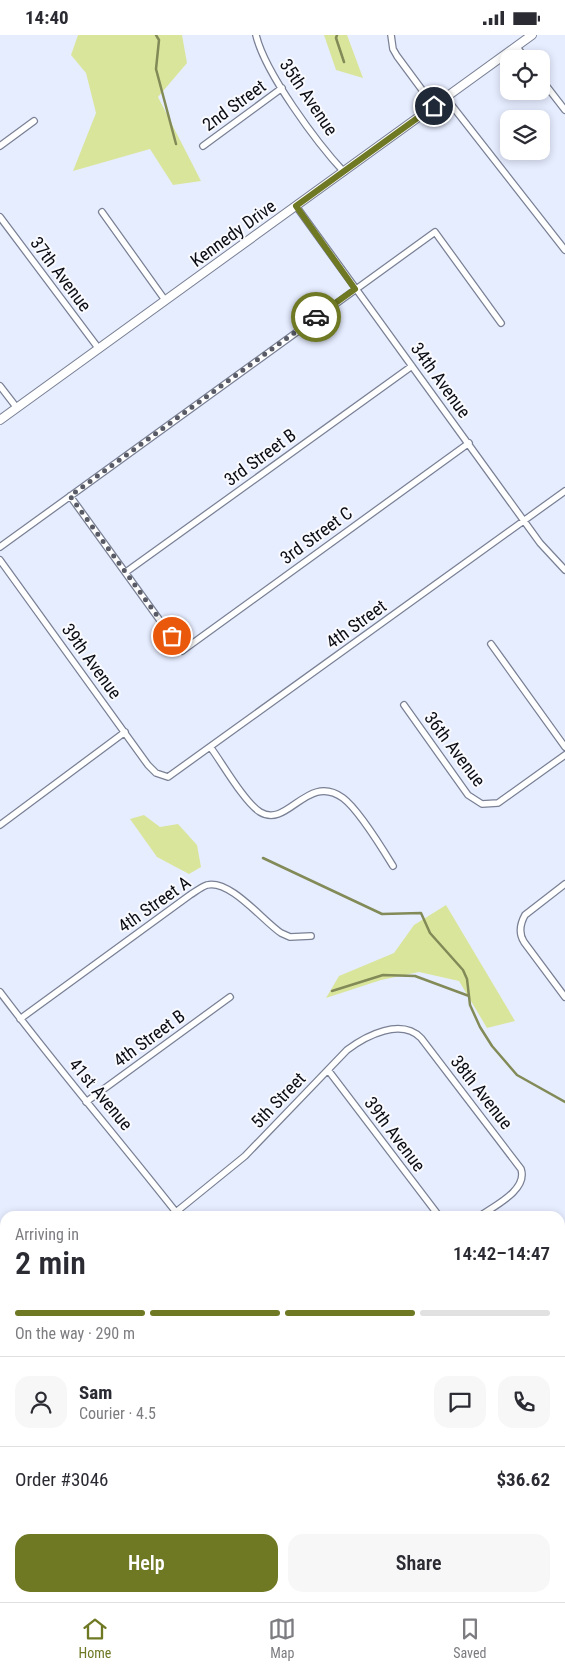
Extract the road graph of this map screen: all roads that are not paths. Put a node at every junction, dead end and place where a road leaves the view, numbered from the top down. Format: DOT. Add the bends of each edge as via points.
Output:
graph roads {
  1 [pos="256,35"];
  2 [pos="391,35"];
  3 [pos="532,35"];
  4 [pos="516,46"];
  5 [pos="519,50"];
  6 [pos="282,88"];
  7 [pos="550,91"];
  8 [pos="446,98"];
  9 [pos="434,106"];
  10 [pos="565,110"];
  11 [pos="34,121"];
  12 [pos="0,146"];
  13 [pos="203,146"];
  14 [pos="344,172"];
  15 [pos="296,206"];
  16 [pos="102,213"];
  17 [pos="0,217"];
  18 [pos="565,250"];
  19 [pos="355,289"];
  20 [pos="165,300"];
  21 [pos="501,323"];
  22 [pos="99,349"];
  23 [pos="412,366"];
  24 [pos="0,386"];
  25 [pos="17,408"];
  26 [pos="0,420"];
  27 [pos="469,443"];
  28 [pos="565,491"];
  29 [pos="70,496"];
  30 [pos="524,521"];
  31 [pos="0,547"];
  32 [pos="0,560"];
  33 [pos="565,569"];
  34 [pos="126,573"];
  35 [pos="490,644"];
  36 [pos="404,705"];
  37 [pos="125,732"];
  38 [pos="565,747"];
  39 [pos="211,748"];
  40 [pos="565,755"];
  41 [pos="164,776"];
  42 [pos="0,825"];
  43 [pos="393,866"];
  44 [pos="565,884"];
  45 [pos="311,936"];
  46 [pos="0,992"];
  47 [pos="230,997"];
  48 [pos="565,997"];
  49 [pos="20,1019"];
  50 [pos="410,1030"];
  51 [pos="328,1070"];
  52 [pos="86,1102"];
  53 [pos="176,1211"];
  54 [pos="181,1211"];
  55 [pos="435,1211"];
  56 [pos="487,1211"];
  1 -- 6 [label="street, 35th Avenue"];
  2 -- 9 [label="street" via="397,57"];
  3 -- 4 [label="street, Kennedy Drive"];
  4 -- 5 [label="street"];
  4 -- 8 [label="street, Kennedy Drive"];
  6 -- 13 [label="street, 2nd Street"];
  6 -- 14 [label="street, 35th Avenue"];
  7 -- 10 [label="street"];
  8 -- 9 [label="street, Kennedy Drive"];
  8 -- 18 [label="street"];
  9 -- 14 [label="street, Kennedy Drive"];
  11 -- 12 [label="street"];
  14 -- 15 [label="street, Kennedy Drive"];
  15 -- 19 [label="street, 34th Avenue"];
  15 -- 20 [label="street, Kennedy Drive"];
  16 -- 20 [label="street"];
  17 -- 22 [label="street, 37th Avenue"];
  19 -- 21 [label="street" via="435,232"];
  19 -- 23 [label="street, 34th Avenue"];
  19 -- 29 [label="street"];
  20 -- 22 [label="street, Kennedy Drive"];
  22 -- 25 [label="street, Kennedy Drive"];
  23 -- 27 [label="street, 34th Avenue"];
  23 -- 34 [label="street, 3rd Street B"];
  24 -- 25 [label="street"];
  25 -- 26 [label="street, Kennedy Drive"];
  27 -- 30 [label="street, 34th Avenue"];
  27 -- 34 [label="street, 3rd Street C" via="182,651"];
  28 -- 30 [label="street, 4th Street"];
  29 -- 31 [label="street"];
  29 -- 34 [label="street"];
  30 -- 33 [label="street, 34th Avenue"];
  30 -- 39 [label="street, 4th Street"];
  32 -- 37 [label="street, 39th Avenue"];
  35 -- 38 [label="street"];
  36 -- 40 [label="street, 36th Avenue" via="468,795 487,805 498,803"];
  37 -- 41 [label="street, 39th Avenue" via="148,765"];
  37 -- 42 [label="street"];
  39 -- 41 [label="street, 4th Street" via="173,775"];
  39 -- 43 [label="street" via="252,805 265,814 280,814 311,793 322,791 340,796 350,805"];
  44 -- 48 [label="street" via="534,907 522,921 521,932 524,942"];
  45 -- 49 [label="street, 4th Street A" via="290,937 281,933 232,892 221,886 208,885"];
  46 -- 49 [label="street, 41st Avenue"];
  47 -- 52 [label="street, 4th Street B"];
  49 -- 52 [label="street, 41st Avenue"];
  50 -- 51 [label="street, 5th Street" via="388,1031 366,1038 347,1050"];
  50 -- 56 [label="street, 38th Avenue" via="421,1039 517,1163 522,1178 513,1192"];
  51 -- 54 [label="street, 5th Street" via="245,1156"];
  51 -- 55 [label="street, 39th Avenue"];
  52 -- 53 [label="street, 41st Avenue" via="124,1144"];
}
